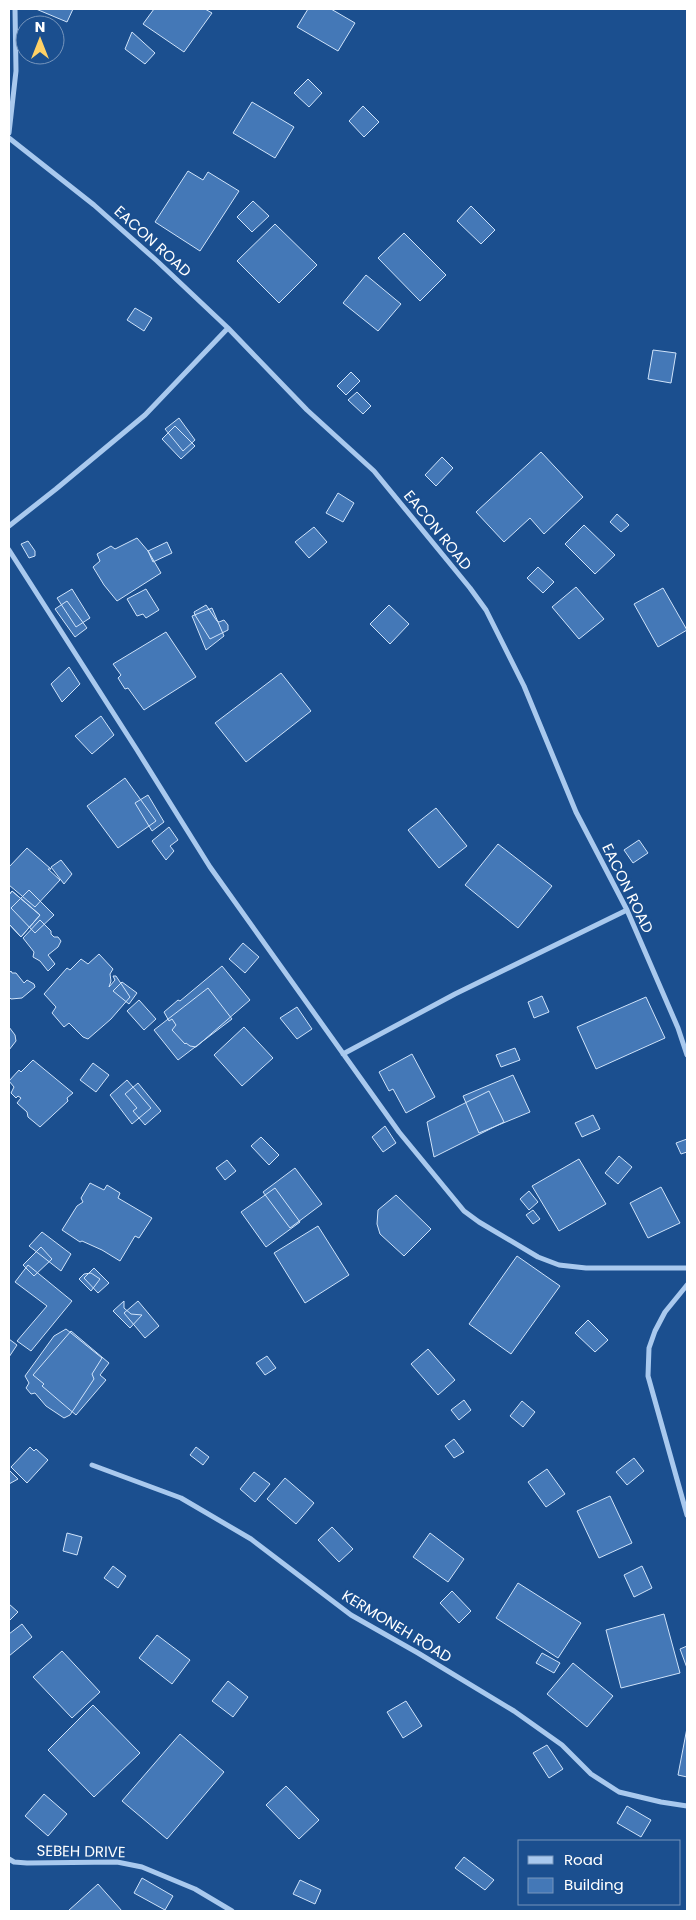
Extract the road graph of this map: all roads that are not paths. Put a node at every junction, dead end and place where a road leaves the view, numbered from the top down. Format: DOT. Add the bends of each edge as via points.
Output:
graph roads {
  1 [pos="15,9"];
  2 [pos="9,133"];
  3 [pos="9,138"];
  4 [pos="228,328"];
  5 [pos="9,526"];
  6 [pos="9,550"];
  7 [pos="627,910"];
  8 [pos="343,1054"];
  9 [pos="687,1055"];
  10 [pos="687,1268"];
  11 [pos="687,1285"];
  12 [pos="92,1466"];
  13 [pos="687,1515"];
  14 [pos="687,1806"];
  15 [pos="9,1859"];
  16 [pos="232,1911"];
  1 -- 2 [label="street" via="16,70"];
  3 -- 4 [label="street, EACON ROAD" via="94,205"];
  4 -- 5 [label="street" via="145,415"];
  4 -- 7 [label="street, EACON ROAD" via="307,410 374,472 486,610 524,686 576,812"];
  6 -- 8 [label="street" via="210,867"];
  7 -- 8 [label="street" via="455,994"];
  7 -- 9 [label="street, EACON ROAD"];
  8 -- 10 [label="street" via="399,1132 464,1211 479,1222 538,1258 559,1265"];
  11 -- 13 [label="street" via="665,1312 655,1331 649,1348 648,1376"];
  12 -- 14 [label="street, KERMONEH ROAD" via="181,1498 251,1539 351,1615 514,1711 562,1744 592,1774 619,1792"];
  15 -- 16 [label="street, SEBEH DRIVE" via="27,1863 117,1862 142,1867 195,1889"];
}
